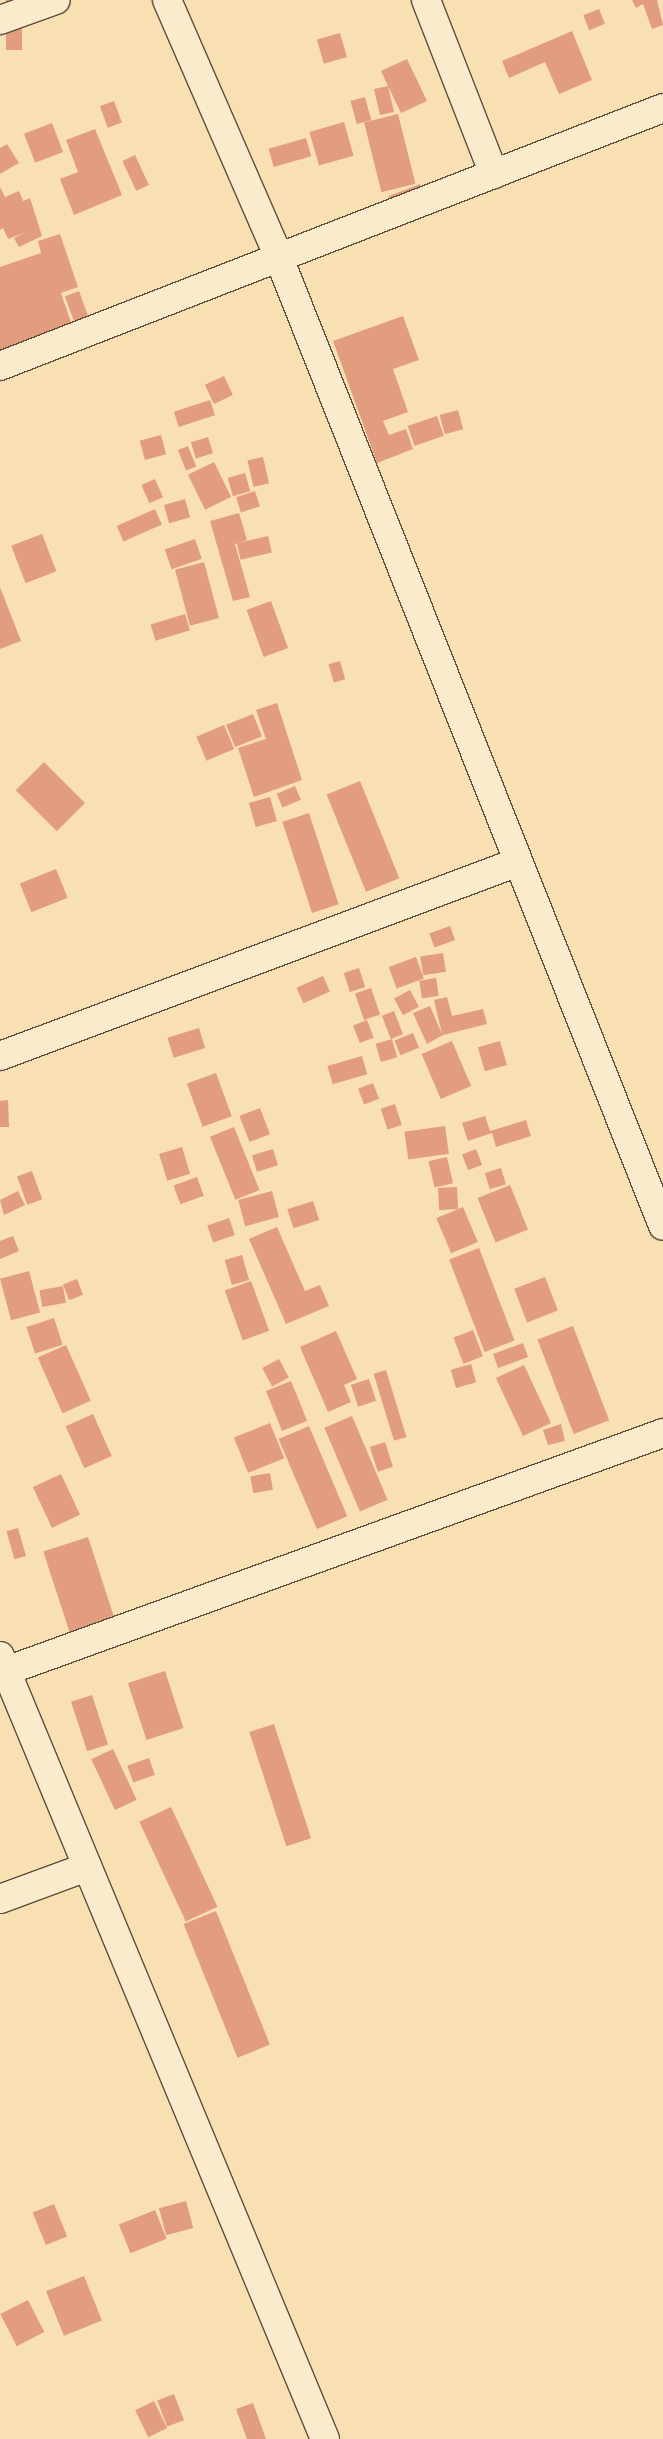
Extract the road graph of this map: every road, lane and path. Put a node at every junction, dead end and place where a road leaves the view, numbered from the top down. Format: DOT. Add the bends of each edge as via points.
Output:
graph roads {
  1 [pos="56,0"];
  2 [pos="167,0"];
  3 [pos="426,0"];
  4 [pos="0,20"];
  5 [pos="663,108"];
  6 [pos="494,174"];
  7 [pos="279,258"];
  8 [pos="0,366"];
  9 [pos="518,862"];
  10 [pos="0,1056"];
  11 [pos="663,1226"];
  12 [pos="663,1434"];
  13 [pos="3,1664"];
  14 [pos="87,1867"];
  15 [pos="0,1899"];
  16 [pos="325,2439"];
  1 -- 4 [label="street"];
  2 -- 7 [label="street"];
  3 -- 6 [label="street"];
  5 -- 6 [label="street"];
  6 -- 7 [label="street"];
  7 -- 8 [label="street"];
  7 -- 9 [label="street"];
  9 -- 10 [label="street"];
  9 -- 11 [label="street"];
  12 -- 13 [label="street"];
  13 -- 14 [label="street"];
  14 -- 15 [label="street"];
  14 -- 16 [label="street"];
}
